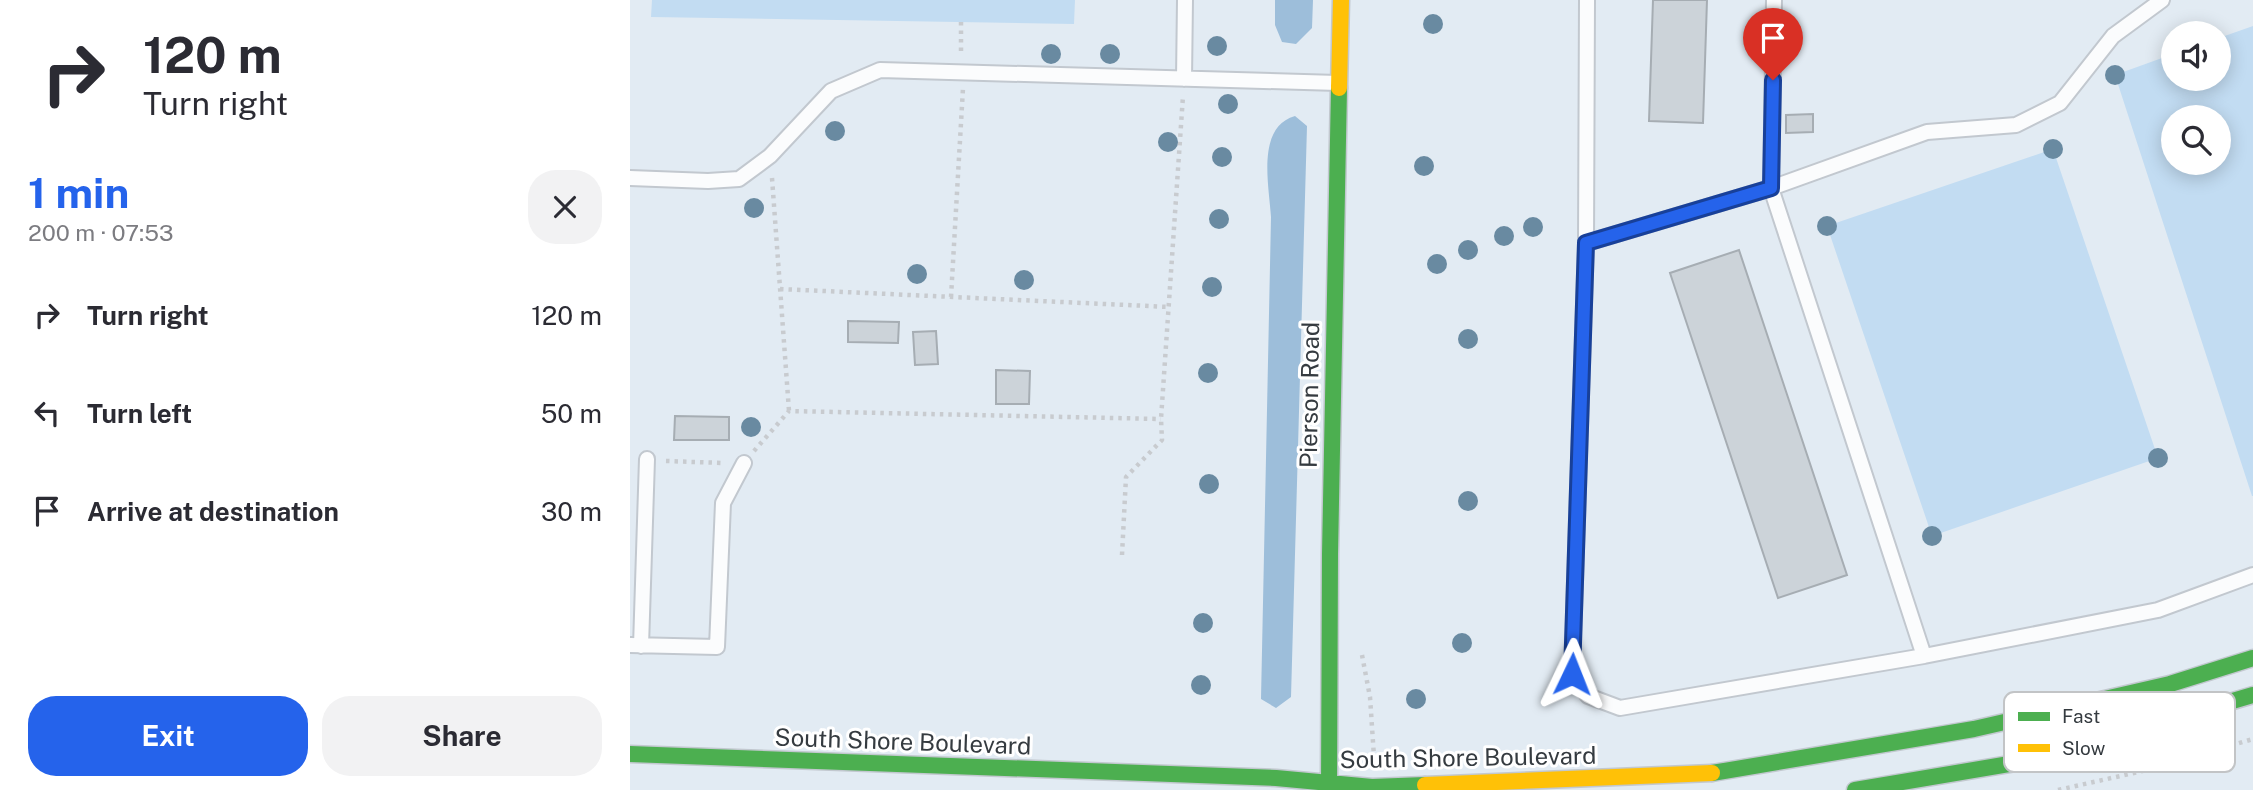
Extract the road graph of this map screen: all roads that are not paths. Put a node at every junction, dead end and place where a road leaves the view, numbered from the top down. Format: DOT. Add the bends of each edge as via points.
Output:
graph roads {
  1 [pos="1185,0"];
  2 [pos="1341,0"];
  3 [pos="1587,0"];
  4 [pos="1774,0"];
  5 [pos="2162,0"];
  6 [pos="1184,79"];
  7 [pos="1338,83"];
  8 [pos="630,178"];
  9 [pos="1771,188"];
  10 [pos="1586,243"];
  11 [pos="647,458"];
  12 [pos="744,463"];
  13 [pos="2253,575"];
  14 [pos="636,645"];
  15 [pos="1924,656"];
  16 [pos="2253,658"];
  17 [pos="2135,692"];
  18 [pos="2253,695"];
  19 [pos="2235,700"];
  20 [pos="2004,722"];
  21 [pos="630,754"];
  22 [pos="2004,765"];
  23 [pos="1329,787"];
  24 [pos="1855,790"];
  1 -- 6 [label="lane"];
  2 -- 7 [label="street, Pierson Road"];
  3 -- 10 [label="lane"];
  4 -- 9 [label="lane"];
  5 -- 9 [label="lane" via="2113,36 2060,103 2016,125 1927,132"];
  6 -- 7 [label="lane"];
  6 -- 8 [label="lane" via="880,70 831,91 770,156 739,179"];
  7 -- 23 [label="street, Pierson Road"];
  9 -- 10 [label="lane"];
  9 -- 15 [label="lane"];
  10 -- 15 [label="lane" via="1572,674 1588,696 1619,708"];
  11 -- 14 [label="lane"];
  12 -- 14 [label="lane" via="723,503 717,647"];
  13 -- 15 [label="lane" via="2158,610"];
  16 -- 17 [label="street, South Shore Boulevard"];
  18 -- 19 [label="street"];
  20 -- 23 [label="street, South Shore Boulevard" via="1722,773"];
  21 -- 23 [label="street, South Shore Boulevard" via="1276,778"];
  22 -- 24 [label="street"];
}
